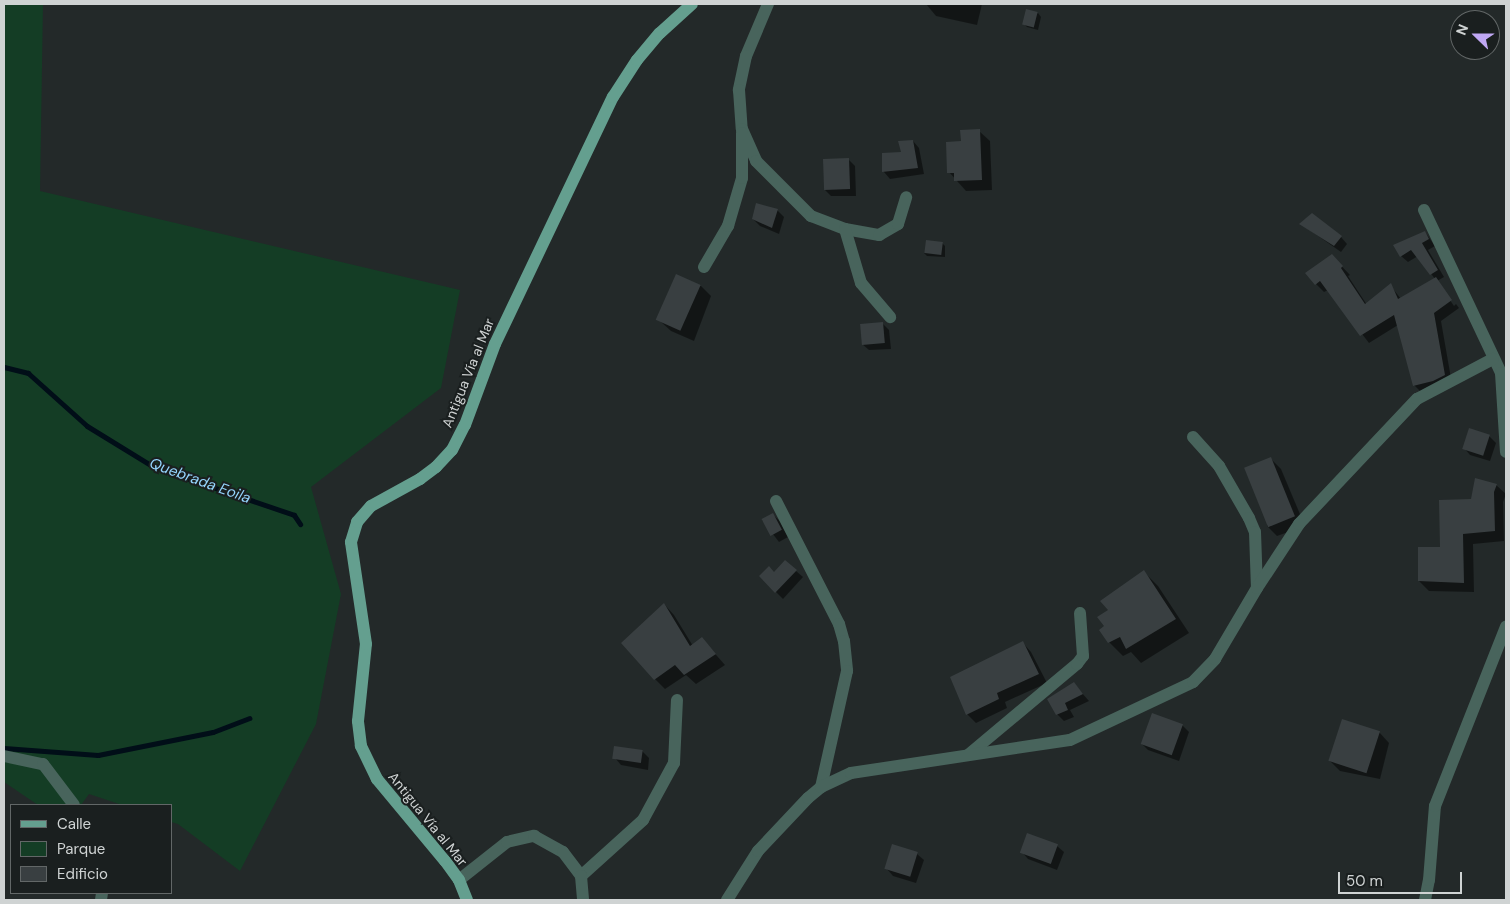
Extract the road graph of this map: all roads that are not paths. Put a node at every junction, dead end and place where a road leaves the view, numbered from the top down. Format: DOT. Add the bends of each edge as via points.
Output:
graph roads {
  1 [pos="692,4"];
  2 [pos="768,4"];
  3 [pos="742,128"];
  4 [pos="906,197"];
  5 [pos="1424,210"];
  6 [pos="845,229"];
  7 [pos="704,267"];
  8 [pos="890,317"];
  9 [pos="1493,359"];
  10 [pos="1192,437"];
  11 [pos="1506,452"];
  12 [pos="776,501"];
  13 [pos="1257,588"];
  14 [pos="1080,613"];
  15 [pos="1506,627"];
  16 [pos="677,700"];
  17 [pos="4,756"];
  18 [pos="968,756"];
  19 [pos="822,788"];
  20 [pos="73,804"];
  21 [pos="581,876"];
  22 [pos="458,880"];
  23 [pos="467,900"];
  24 [pos="583,900"];
  25 [pos="727,900"];
  26 [pos="1425,900"];
  1 -- 22 [label="main road, Antigua Vía al Mar" via="636,60 613,98 498,336 465,425 452,450 436,467 371,506 357,522 351,542 366,644 358,721 361,746 376,779"];
  2 -- 3 [label="street" via="746,56 739,90"];
  3 -- 6 [label="street" via="756,161 782,188 811,216"];
  3 -- 7 [label="street" via="742,178 728,226"];
  4 -- 6 [label="street" via="898,224 879,235"];
  5 -- 9 [label="street"];
  6 -- 8 [label="street" via="861,283"];
  9 -- 11 [label="street" via="1501,373"];
  9 -- 13 [label="street" via="1417,399 1299,524"];
  10 -- 13 [label="street" via="1220,466 1249,518 1255,532"];
  12 -- 19 [label="street" via="839,624 844,642 846,670"];
  13 -- 18 [label="street" via="1215,660 1193,682 1070,740"];
  14 -- 18 [label="street" via="1083,656 1077,664"];
  15 -- 26 [label="street" via="1434,806"];
  16 -- 21 [label="street" via="674,763 644,820"];
  17 -- 20 [label="street" via="43,764"];
  18 -- 19 [label="street" via="851,773"];
  19 -- 25 [label="street" via="758,851"];
  21 -- 22 [label="street" via="563,852 534,836 507,842"];
  21 -- 24 [label="street"];
  22 -- 23 [label="main road, Antigua Vía al Mar"];
}
